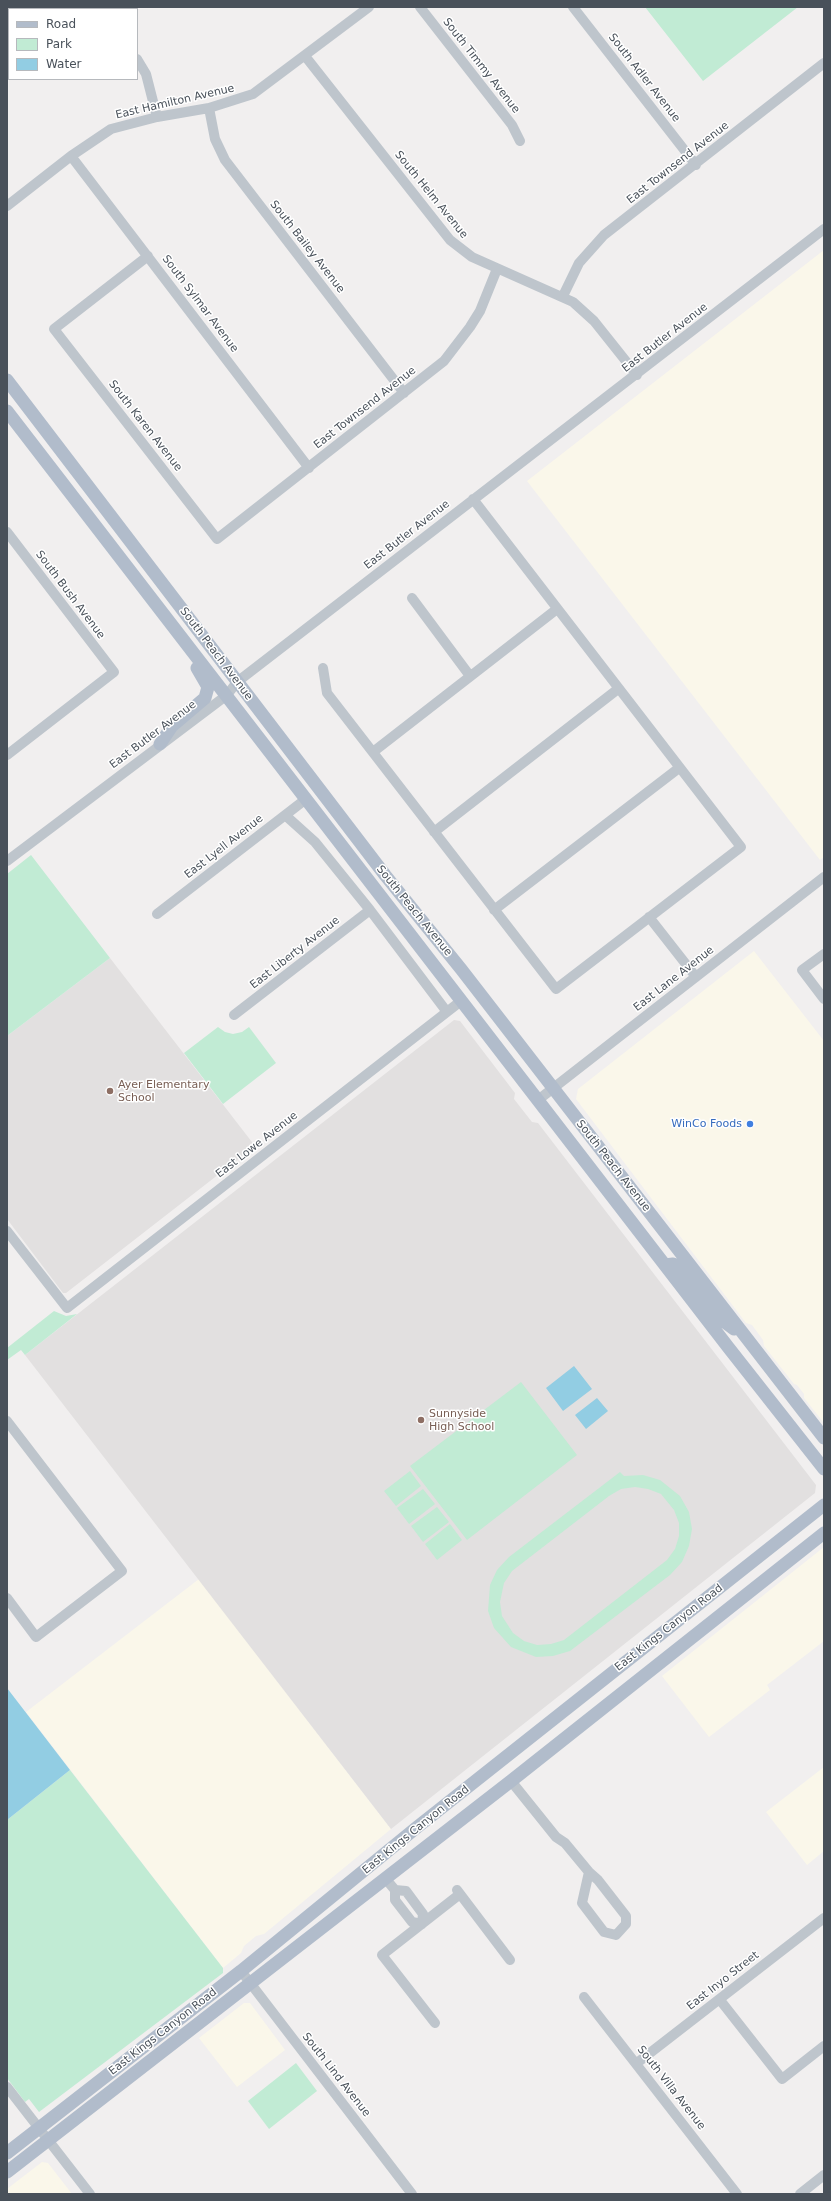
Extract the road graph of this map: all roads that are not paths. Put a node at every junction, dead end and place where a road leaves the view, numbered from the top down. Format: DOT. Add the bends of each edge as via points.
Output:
graph roads {
  1 [pos="369,7"];
  2 [pos="420,7"];
  3 [pos="573,7"];
  4 [pos="305,56"];
  5 [pos="138,61"];
  6 [pos="824,63"];
  7 [pos="209,108"];
  8 [pos="157,117"];
  9 [pos="520,141"];
  10 [pos="71,156"];
  11 [pos="696,165"];
  12 [pos="7,206"];
  13 [pos="824,229"];
  14 [pos="148,256"];
  15 [pos="497,269"];
  16 [pos="563,296"];
  17 [pos="637,375"];
  18 [pos="7,380"];
  19 [pos="404,393"];
  20 [pos="7,411"];
  21 [pos="309,468"];
  22 [pos="473,499"];
  23 [pos="7,532"];
  24 [pos="217,539"];
  25 [pos="412,598"];
  26 [pos="556,609"];
  27 [pos="179,634"];
  28 [pos="323,668"];
  29 [pos="470,676"];
  30 [pos="237,682"];
  31 [pos="618,689"];
  32 [pos="227,695"];
  33 [pos="160,744"];
  34 [pos="373,752"];
  35 [pos="7,755"];
  36 [pos="679,768"];
  37 [pos="306,799"];
  38 [pos="285,816"];
  39 [pos="434,832"];
  40 [pos="7,861"];
  41 [pos="824,878"];
  42 [pos="370,910"];
  43 [pos="494,910"];
  44 [pos="157,914"];
  45 [pos="649,917"];
  46 [pos="824,954"];
  47 [pos="696,977"];
  48 [pos="824,999"];
  49 [pos="461,1000"];
  50 [pos="447,1012"];
  51 [pos="234,1015"];
  52 [pos="513,1038"];
  53 [pos="553,1088"];
  54 [pos="538,1100"];
  55 [pos="598,1178"];
  56 [pos="7,1231"];
  57 [pos="681,1254"];
  58 [pos="665,1265"];
  59 [pos="748,1340"];
  60 [pos="7,1421"];
  61 [pos="824,1438"];
  62 [pos="824,1469"];
  63 [pos="824,1505"];
  64 [pos="824,1533"];
  65 [pos="7,1598"];
  66 [pos="511,1781"];
  67 [pos="589,1872"];
  68 [pos="385,1878"];
  69 [pos="824,1918"];
  70 [pos="422,1924"];
  71 [pos="510,1960"];
  72 [pos="242,1971"];
  73 [pos="251,1983"];
  74 [pos="584,1997"];
  75 [pos="720,2000"];
  76 [pos="435,2023"];
  77 [pos="824,2046"];
  78 [pos="637,2063"];
  79 [pos="7,2087"];
  80 [pos="39,2128"];
  81 [pos="48,2140"];
  82 [pos="7,2153"];
  83 [pos="7,2172"];
  84 [pos="824,2175"];
  85 [pos="90,2194"];
  86 [pos="412,2194"];
  87 [pos="737,2194"];
  88 [pos="800,2194"];
  1 -- 4 [label="street, East Hamilton Avenue"];
  2 -- 9 [label="street, South Timmy Avenue" via="512,125"];
  3 -- 11 [label="street, South Adler Avenue"];
  4 -- 7 [label="street, East Hamilton Avenue" via="253,94"];
  4 -- 15 [label="street, South Helm Avenue" via="450,240 472,257"];
  5 -- 8 [label="street" via="146,74"];
  6 -- 11 [label="street, East Townsend Avenue"];
  7 -- 8 [label="street, East Hamilton Avenue"];
  7 -- 19 [label="street, South Bailey Avenue" via="214,139 225,160"];
  8 -- 10 [label="street, East Hamilton Avenue" via="111,129"];
  10 -- 12 [label="street, East Hamilton Avenue"];
  10 -- 14 [label="street, South Sylmar Avenue"];
  11 -- 16 [label="street, East Townsend Avenue" via="595,244 579,263"];
  13 -- 17 [label="street, East Butler Avenue"];
  14 -- 21 [label="street, South Sylmar Avenue"];
  14 -- 24 [label="street, South Karen Avenue" via="54,329"];
  15 -- 16 [label="street, South Helm Avenue"];
  15 -- 19 [label="street, East Townsend Avenue" via="480,310 464,338 444,361"];
  16 -- 17 [label="street, South Helm Avenue" via="580,307 594,321"];
  17 -- 22 [label="street, East Butler Avenue"];
  18 -- 30 [label="main road, South Peach Avenue"];
  19 -- 21 [label="street, East Townsend Avenue"];
  20 -- 27 [label="main road, South Peach Avenue"];
  21 -- 24 [label="street, East Townsend Avenue"];
  22 -- 26 [label="street"];
  22 -- 30 [label="street, East Butler Avenue"];
  23 -- 35 [label="street, South Bush Avenue" via="114,672"];
  25 -- 29 [label="street"];
  26 -- 29 [label="street"];
  26 -- 31 [label="street"];
  27 -- 32 [label="main road, South Peach Avenue"];
  27 -- 33 [label="main road" via="182,644 205,679 207,694 169,729"];
  28 -- 34 [label="street" via="327,693"];
  29 -- 34 [label="street"];
  30 -- 32 [label="street, East Butler Avenue"];
  30 -- 52 [label="main road, South Peach Avenue"];
  31 -- 36 [label="street"];
  31 -- 39 [label="street"];
  32 -- 33 [label="street, East Butler Avenue"];
  32 -- 37 [label="main road, South Peach Avenue"];
  33 -- 40 [label="street, East Butler Avenue"];
  34 -- 39 [label="street"];
  36 -- 43 [label="street"];
  36 -- 45 [label="street" via="741,847"];
  37 -- 38 [label="street, East Lyell Avenue"];
  37 -- 49 [label="main road, South Peach Avenue"];
  38 -- 42 [label="street" via="315,842"];
  38 -- 44 [label="street, East Lyell Avenue"];
  39 -- 43 [label="street"];
  41 -- 47 [label="street, East Lane Avenue"];
  42 -- 50 [label="street"];
  42 -- 51 [label="street, East Liberty Avenue"];
  43 -- 45 [label="street" via="556,989"];
  45 -- 47 [label="street"];
  46 -- 48 [label="street" via="802,970"];
  47 -- 53 [label="street, East Lane Avenue"];
  49 -- 50 [label="street, East Lowe Avenue"];
  49 -- 52 [label="main road" via="468,998 476,1001 506,1037"];
  49 -- 54 [label="main road, South Peach Avenue"];
  50 -- 56 [label="street, East Lowe Avenue" via="67,1308"];
  52 -- 53 [label="main road, South Peach Avenue"];
  53 -- 54 [label="street, East Lane Avenue"];
  53 -- 57 [label="main road, South Peach Avenue"];
  54 -- 55 [label="main road, South Peach Avenue"];
  55 -- 57 [label="main road" via="624,1199 667,1254"];
  55 -- 58 [label="main road, South Peach Avenue"];
  57 -- 59 [label="main road, South Peach Avenue"];
  58 -- 59 [label="main road" via="673,1264 680,1268 718,1317"];
  58 -- 62 [label="main road, South Peach Avenue"];
  59 -- 61 [label="main road, South Peach Avenue"];
  60 -- 65 [label="street" via="122,1571 36,1637"];
  63 -- 72 [label="main road, East Kings Canyon Road" via="416,1828"];
  64 -- 66 [label="main road, East Kings Canyon Road"];
  66 -- 67 [label="street" via="556,1837 565,1843"];
  66 -- 68 [label="main road, East Kings Canyon Road"];
  67 -- 67 [label="street" via="626,1916 626,1924 616,1935 604,1932 582,1903"];
  68 -- 70 [label="street" via="395,1890 395,1900 412,1922"];
  68 -- 73 [label="main road, East Kings Canyon Road"];
  69 -- 75 [label="street, East Inyo Street"];
  70 -- 71 [label="street" via="458,1892"];
  70 -- 76 [label="street" via="382,1955"];
  72 -- 73 [label="street, South Lind Avenue"];
  72 -- 80 [label="main road, East Kings Canyon Road"];
  73 -- 81 [label="main road, East Kings Canyon Road"];
  73 -- 86 [label="street, South Lind Avenue"];
  74 -- 78 [label="street, South Villa Avenue"];
  75 -- 77 [label="street" via="782,2079"];
  75 -- 78 [label="street, East Inyo Street"];
  78 -- 87 [label="street, South Villa Avenue"];
  79 -- 80 [label="street"];
  80 -- 81 [label="street"];
  80 -- 82 [label="main road, East Kings Canyon Road"];
  81 -- 83 [label="main road, East Kings Canyon Road"];
  81 -- 85 [label="street"];
  84 -- 88 [label="street"];
}
